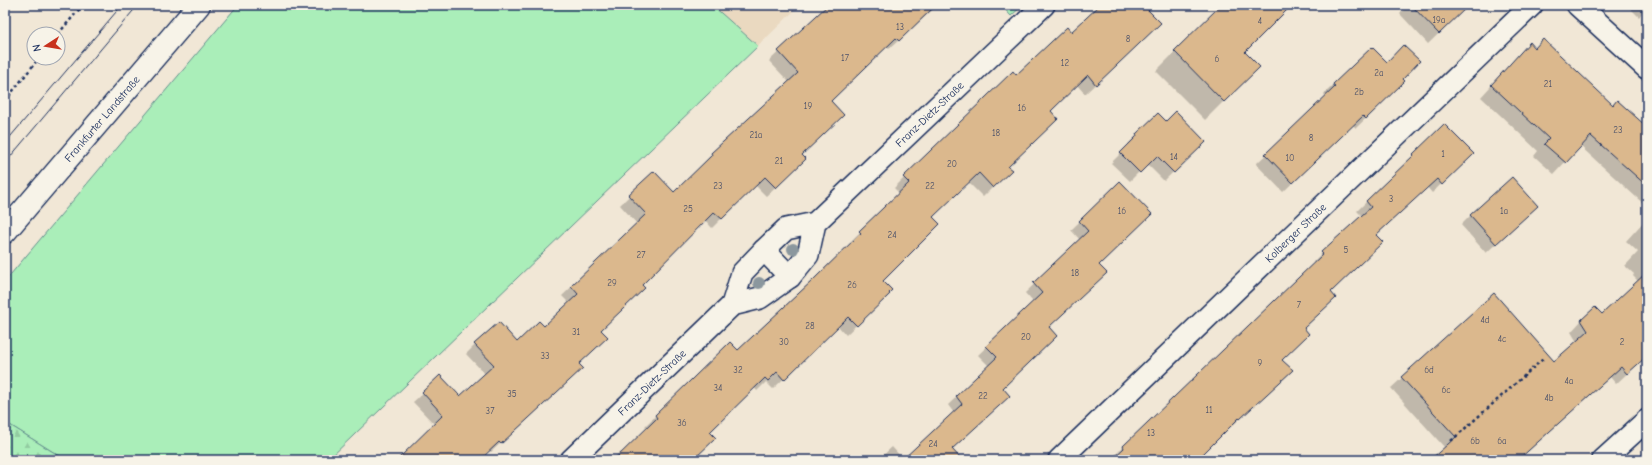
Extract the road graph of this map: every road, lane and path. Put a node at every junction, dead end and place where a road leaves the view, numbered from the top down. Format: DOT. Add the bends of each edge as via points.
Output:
graph roads {
  1 [pos="83,5"];
  2 [pos="199,5"];
  3 [pos="1044,5"];
  4 [pos="1532,5"];
  5 [pos="1578,5"];
  6 [pos="65,26"];
  7 [pos="33,66"];
  8 [pos="1647,68"];
  9 [pos="5,101"];
  10 [pos="815,223"];
  11 [pos="5,232"];
  12 [pos="764,250"];
  13 [pos="790,277"];
  14 [pos="732,305"];
  15 [pos="1543,359"];
  16 [pos="1647,420"];
  17 [pos="1451,441"];
  18 [pos="571,460"];
  19 [pos="1059,460"];
  20 [pos="1603,460"];
  1 -- 6 [label="path"];
  2 -- 11 [label="main road, Frankfurter Landstraße"];
  3 -- 10 [label="street, Franz-Dietz-Straße"];
  4 -- 19 [label="street, Kolberger Straße"];
  5 -- 8 [label="main road"];
  7 -- 9 [label="path"];
  10 -- 12 [label="street, Franz-Dietz-Straße" via="786,229"];
  10 -- 13 [label="street, Franz-Dietz-Straße" via="808,255"];
  12 -- 13 [label="street"];
  12 -- 14 [label="street, Franz-Dietz-Straße" via="742,273"];
  13 -- 14 [label="street, Franz-Dietz-Straße" via="760,298"];
  14 -- 18 [label="street, Franz-Dietz-Straße"];
  15 -- 17 [label="path"];
  16 -- 20 [label="street"];
}
